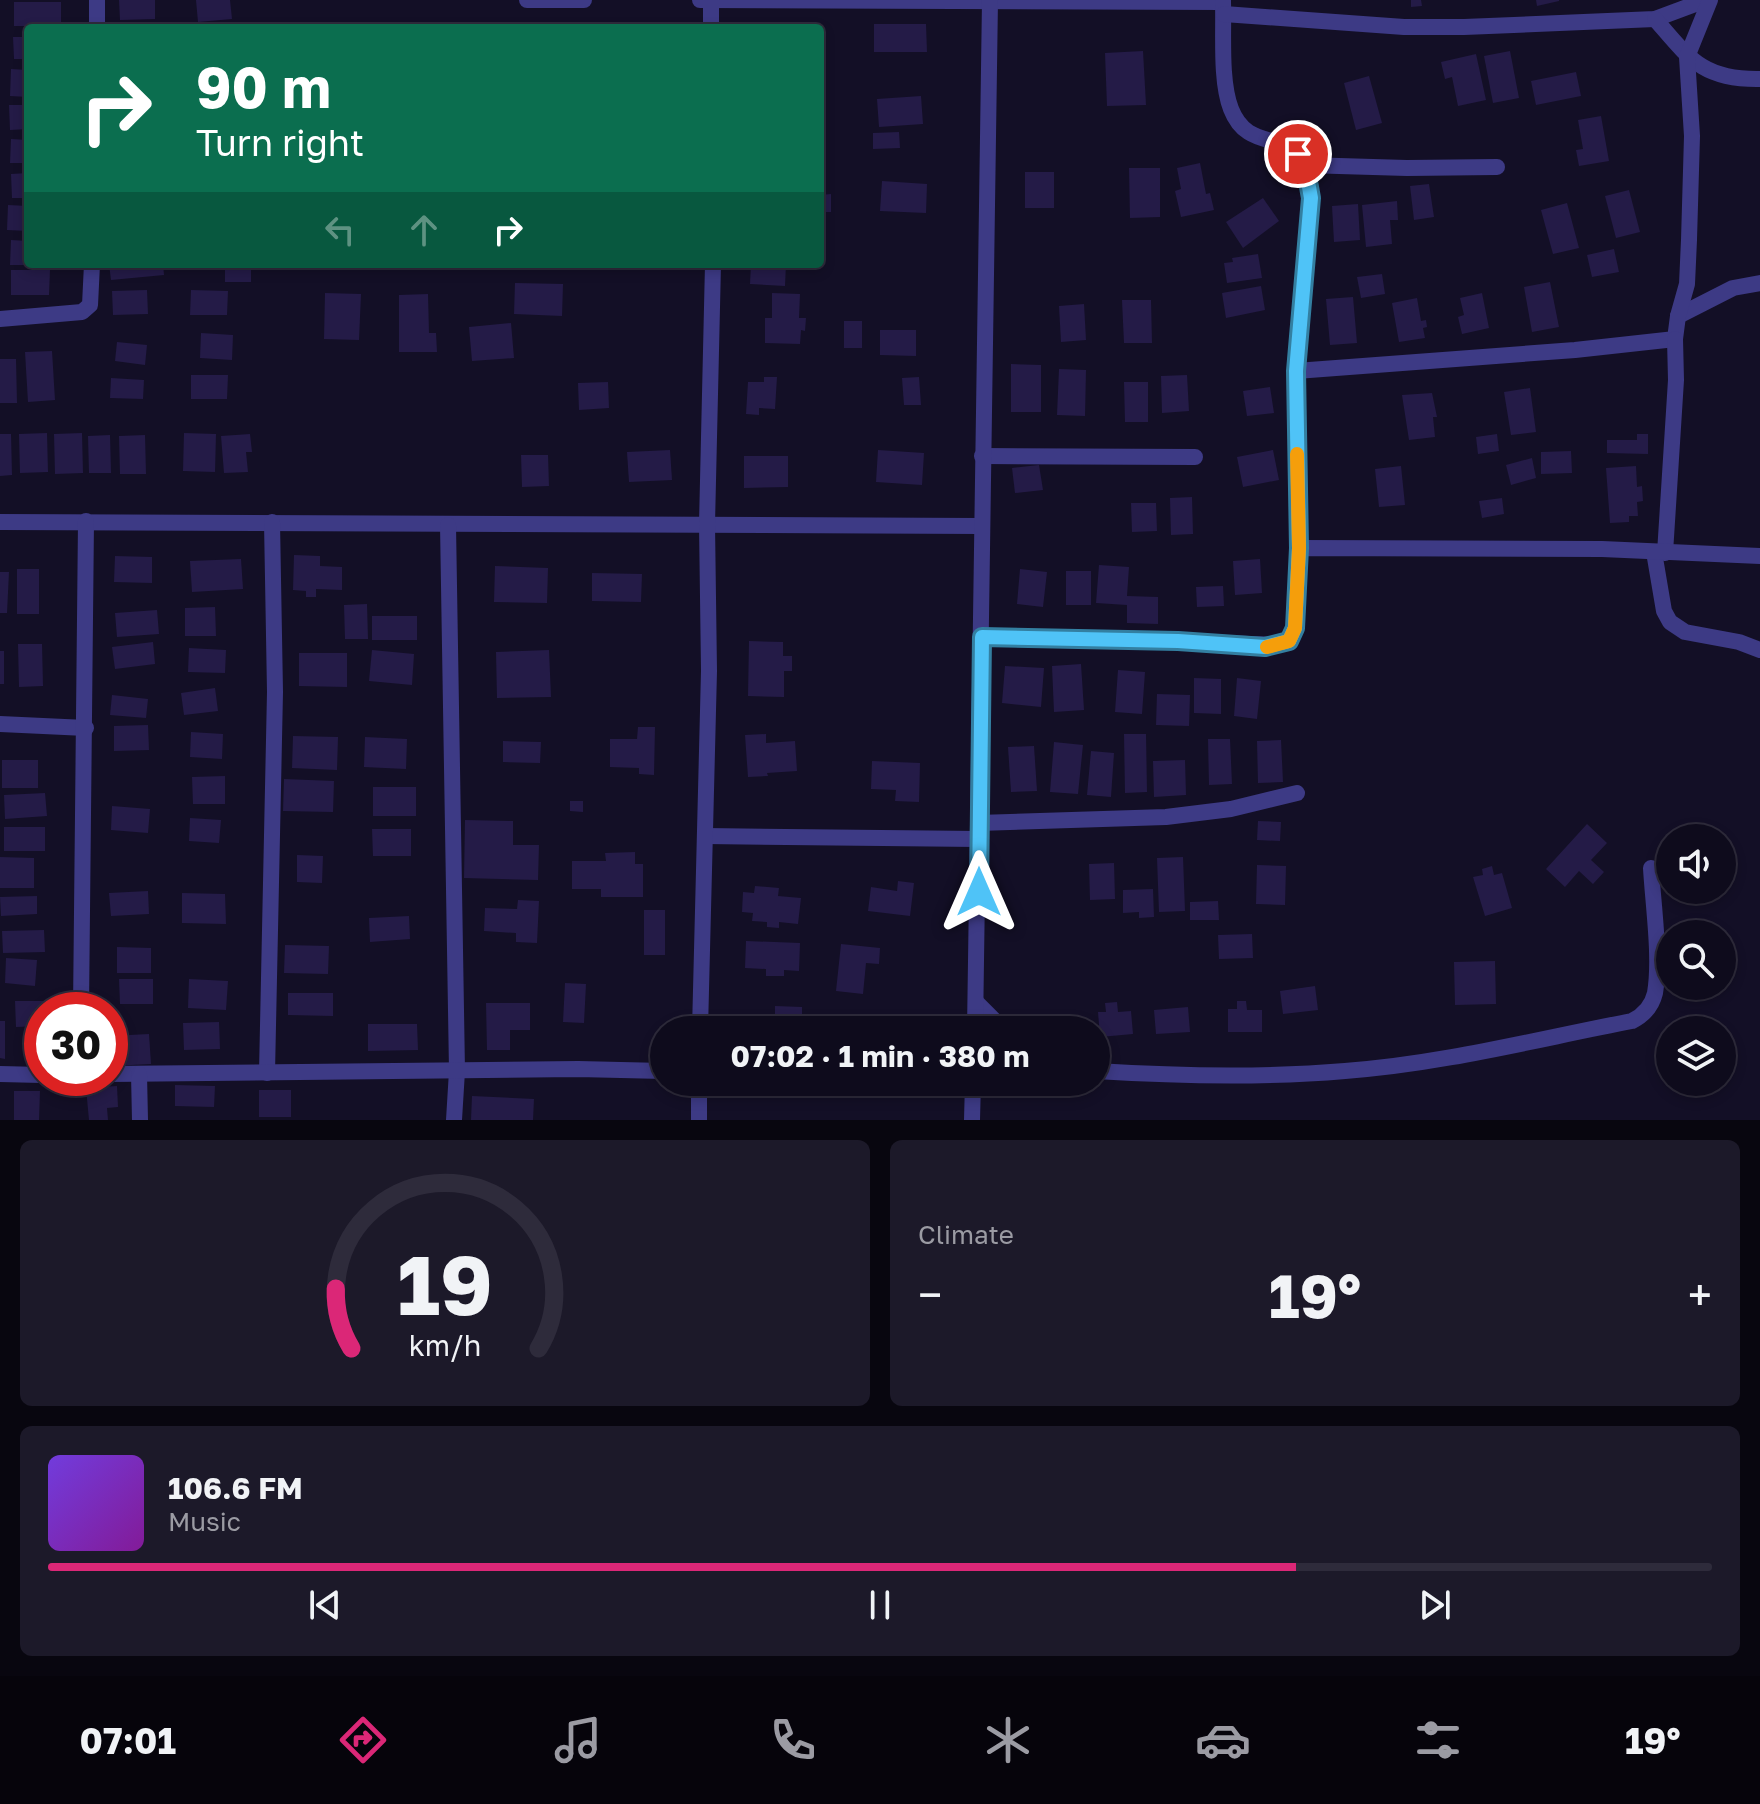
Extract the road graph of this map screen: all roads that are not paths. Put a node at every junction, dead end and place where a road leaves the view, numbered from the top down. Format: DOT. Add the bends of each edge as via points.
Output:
graph roads {
  1 [pos="97,0"];
  2 [pos="527,0"];
  3 [pos="570,0"];
  4 [pos="584,0"];
  5 [pos="700,0"];
  6 [pos="711,0"];
  7 [pos="779,0"];
  8 [pos="1708,0"];
  9 [pos="990,1"];
  10 [pos="1223,5"];
  11 [pos="1655,19"];
  12 [pos="97,24"];
  13 [pos="711,24"];
  14 [pos="1687,57"];
  15 [pos="1760,79"];
  16 [pos="1305,165"];
  17 [pos="1497,167"];
  18 [pos="92,268"];
  19 [pos="713,268"];
  20 [pos="1760,283"];
  21 [pos="1678,316"];
  22 [pos="0,319"];
  23 [pos="1675,339"];
  24 [pos="1296,371"];
  25 [pos="982,456"];
  26 [pos="1195,457"];
  27 [pos="86,521"];
  28 [pos="0,522"];
  29 [pos="272,522"];
  30 [pos="707,524"];
  31 [pos="448,525"];
  32 [pos="981,526"];
  33 [pos="1299,548"];
  34 [pos="1660,553"];
  35 [pos="1760,556"];
  36 [pos="982,637"];
  37 [pos="1760,650"];
  38 [pos="0,724"];
  39 [pos="86,728"];
  40 [pos="1297,793"];
  41 [pos="978,831"];
  42 [pos="705,836"];
  43 [pos="1651,868"];
  44 [pos="81,992"];
  45 [pos="977,1003"];
  46 [pos="700,1016"];
  47 [pos="976,1016"];
  48 [pos="990,1016"];
  49 [pos="457,1071"];
  50 [pos="650,1071"];
  51 [pos="1110,1071"];
  52 [pos="267,1073"];
  53 [pos="0,1074"];
  54 [pos="128,1074"];
  55 [pos="139,1074"];
  56 [pos="24,1075"];
  57 [pos="699,1096"];
  58 [pos="973,1096"];
  59 [pos="140,1120"];
  60 [pos="454,1120"];
  61 [pos="699,1120"];
  62 [pos="972,1120"];
  1 -- 12 [label="street"];
  2 -- 3 [label="street"];
  3 -- 4 [label="street"];
  5 -- 6 [label="street"];
  6 -- 7 [label="street"];
  6 -- 13 [label="street"];
  7 -- 9 [label="street"];
  8 -- 11 [label="street"];
  8 -- 14 [label="street"];
  9 -- 10 [label="street"];
  9 -- 25 [label="street"];
  10 -- 11 [label="street" via="1404,27"];
  10 -- 16 [label="street" via="1231,110 1257,138 1289,146"];
  11 -- 14 [label="street"];
  14 -- 15 [label="street" via="1730,78"];
  14 -- 21 [label="street" via="1692,136 1689,240 1687,284"];
  16 -- 17 [label="street"];
  16 -- 24 [label="street" via="1311,198"];
  18 -- 22 [label="street" via="90,305 82,312"];
  19 -- 30 [label="street"];
  20 -- 21 [label="street" via="1733,288"];
  21 -- 23 [label="street"];
  23 -- 24 [label="street"];
  23 -- 34 [label="street"];
  24 -- 33 [label="street"];
  25 -- 26 [label="street"];
  25 -- 32 [label="street"];
  27 -- 28 [label="street"];
  27 -- 29 [label="street"];
  27 -- 39 [label="street"];
  29 -- 31 [label="street"];
  29 -- 52 [label="street" via="275,692"];
  30 -- 31 [label="street"];
  30 -- 32 [label="street"];
  30 -- 42 [label="street"];
  31 -- 49 [label="street"];
  32 -- 36 [label="street"];
  33 -- 34 [label="street"];
  33 -- 36 [label="street" via="1295,628 1289,641 1277,645"];
  34 -- 35 [label="street"];
  34 -- 37 [label="street" via="1664,611 1670,622 1685,632"];
  36 -- 41 [label="street"];
  38 -- 39 [label="street"];
  39 -- 44 [label="street"];
  40 -- 41 [label="street" via="1166,817"];
  41 -- 42 [label="street"];
  41 -- 45 [label="street"];
  42 -- 46 [label="street"];
  43 -- 51 [label="street" via="1655,993 1649,1008 1632,1021 1345,1072"];
  45 -- 47 [label="street"];
  45 -- 48 [label="street"];
  49 -- 50 [label="street"];
  49 -- 52 [label="street"];
  49 -- 60 [label="street"];
  52 -- 55 [label="street"];
  53 -- 56 [label="street"];
  54 -- 55 [label="street"];
  55 -- 59 [label="street"];
  57 -- 61 [label="street"];
  58 -- 62 [label="street"];
}
